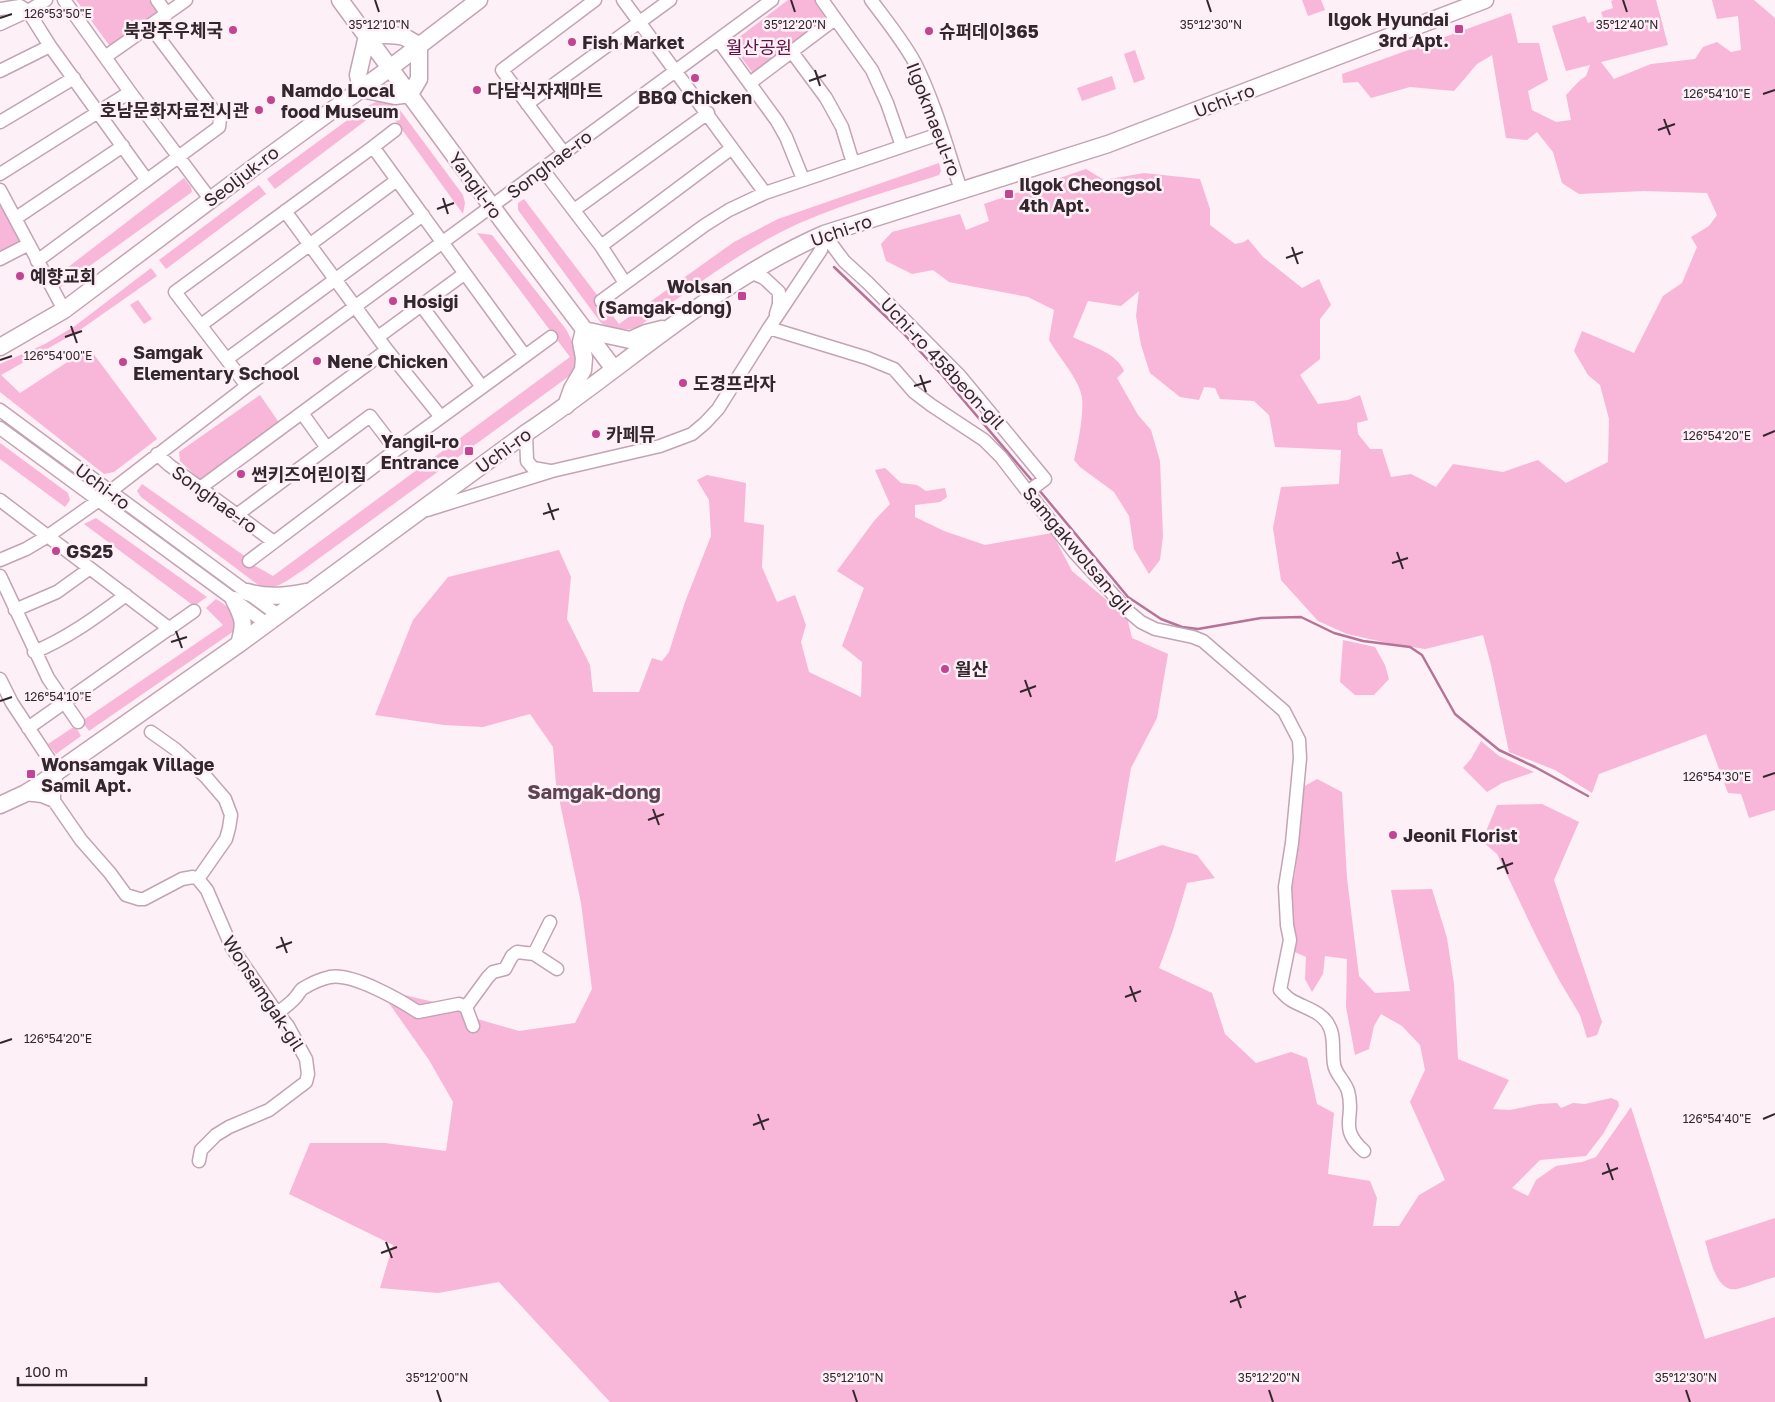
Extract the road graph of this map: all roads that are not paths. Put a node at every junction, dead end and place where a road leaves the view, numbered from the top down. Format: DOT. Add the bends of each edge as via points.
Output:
graph roads {
  1 [pos="46,0"];
  2 [pos="64,0"];
  3 [pos="157,0"];
  4 [pos="186,0"];
  5 [pos="340,0"];
  6 [pos="479,0"];
  7 [pos="595,0"];
  8 [pos="623,0"];
  9 [pos="670,0"];
  10 [pos="772,0"];
  11 [pos="822,0"];
  12 [pos="871,0"];
  13 [pos="1485,0"];
  14 [pos="0,9"];
  15 [pos="28,11"];
  16 [pos="167,14"];
  17 [pos="835,19"];
  18 [pos="640,22"];
  19 [pos="0,24"];
  20 [pos="150,26"];
  21 [pos="367,36"];
  22 [pos="718,40"];
  23 [pos="419,45"];
  24 [pos="50,46"];
  25 [pos="792,52"];
  26 [pos="105,57"];
  27 [pos="390,68"];
  28 [pos="0,71"];
  29 [pos="677,71"];
  30 [pos="74,78"];
  31 [pos="750,84"];
  32 [pos="361,89"];
  33 [pos="130,92"];
  34 [pos="410,94"];
  35 [pos="527,104"];
  36 [pos="99,112"];
  37 [pos="708,114"];
  38 [pos="0,122"];
  39 [pos="395,130"];
  40 [pos="942,132"];
  41 [pos="123,146"];
  42 [pos="902,146"];
  43 [pos="373,147"];
  44 [pos="732,148"];
  45 [pos="564,153"];
  46 [pos="178,156"];
  47 [pos="853,162"];
  48 [pos="543,170"];
  49 [pos="0,174"];
  50 [pos="146,179"];
  51 [pos="803,179"];
  52 [pos="397,180"];
  53 [pos="0,190"];
  54 [pos="961,190"];
  55 [pos="766,192"];
  56 [pos="210,200"];
  57 [pos="492,207"];
  58 [pos="574,210"];
  59 [pos="285,211"];
  60 [pos="423,215"];
  61 [pos="16,218"];
  62 [pos="824,234"];
  63 [pos="29,244"];
  64 [pos="310,244"];
  65 [pos="442,244"];
  66 [pos="601,246"];
  67 [pos="0,259"];
  68 [pos="37,261"];
  69 [pos="750,272"];
  70 [pos="464,274"];
  71 [pos="336,280"];
  72 [pos="625,283"];
  73 [pos="601,300"];
  74 [pos="421,305"];
  75 [pos="356,306"];
  76 [pos="64,310"];
  77 [pos="771,324"];
  78 [pos="201,325"];
  79 [pos="673,325"];
  80 [pos="584,330"];
  81 [pos="551,337"];
  82 [pos="378,338"];
  83 [pos="0,347"];
  84 [pos="387,350"];
  85 [pos="525,356"];
  86 [pos="227,360"];
  87 [pos="614,369"];
  88 [pos="247,386"];
  89 [pos="482,387"];
  90 [pos="566,406"];
  91 [pos="0,410"];
  92 [pos="302,413"];
  93 [pos="441,418"];
  94 [pos="0,428"];
  95 [pos="526,433"];
  96 [pos="327,448"];
  97 [pos="396,450"];
  98 [pos="157,454"];
  99 [pos="552,472"];
  100 [pos="200,488"];
  101 [pos="111,492"];
  102 [pos="1028,492"];
  103 [pos="99,500"];
  104 [pos="2,504"];
  105 [pos="419,512"];
  106 [pos="238,514"];
  107 [pos="48,536"];
  108 [pos="274,542"];
  109 [pos="0,560"];
  110 [pos="249,561"];
  111 [pos="89,569"];
  112 [pos="0,576"];
  113 [pos="311,590"];
  114 [pos="126,595"];
  115 [pos="241,596"];
  116 [pos="16,610"];
  117 [pos="194,611"];
  118 [pos="273,620"];
  119 [pos="170,629"];
  120 [pos="239,644"];
  121 [pos="34,652"];
  122 [pos="0,679"];
  123 [pos="64,702"];
  124 [pos="6,705"];
  125 [pos="78,722"];
  126 [pos="28,728"];
  127 [pos="151,732"];
  128 [pos="58,770"];
  129 [pos="24,794"];
  130 [pos="54,801"];
  131 [pos="0,805"];
  132 [pos="198,879"];
  133 [pos="550,922"];
  134 [pos="534,954"];
  135 [pos="557,969"];
  136 [pos="466,1007"];
  137 [pos="278,1013"];
  138 [pos="473,1026"];
  139 [pos="1364,1151"];
  140 [pos="199,1161"];
  1 -- 15 [label="street"];
  2 -- 26 [label="street"];
  3 -- 16 [label="street"];
  4 -- 16 [label="street"];
  5 -- 21 [label="main road, Yangil-ro"];
  6 -- 23 [label="main road, Seoljuk-ro"];
  7 -- 35 [label="street" via="502,70"];
  8 -- 18 [label="street"];
  9 -- 18 [label="street"];
  10 -- 22 [label="street, Songhae-ro"];
  11 -- 17 [label="street"];
  12 -- 40 [label="street, Ilgokmaeul-ro" via="915,63"];
  13 -- 54 [label="main road, Uchi-ro" via="1164,124"];
  14 -- 15 [label="street" via="20,6"];
  15 -- 19 [label="street"];
  15 -- 24 [label="street"];
  16 -- 20 [label="street"];
  17 -- 25 [label="street"];
  17 -- 42 [label="street" via="872,70"];
  18 -- 29 [label="street"];
  18 -- 35 [label="street"];
  20 -- 26 [label="street"];
  20 -- 46 [label="street" via="220,119 219,126"];
  21 -- 23 [label="main road" via="404,36"];
  21 -- 27 [label="main road, Yangil-ro"];
  21 -- 32 [label="main road" via="358,75"];
  22 -- 29 [label="street, Songhae-ro"];
  22 -- 31 [label="street"];
  23 -- 27 [label="main road, Seoljuk-ro"];
  23 -- 34 [label="main road" via="419,79"];
  24 -- 28 [label="street"];
  24 -- 30 [label="street"];
  25 -- 31 [label="street"];
  25 -- 47 [label="street" via="826,98 842,128"];
  26 -- 33 [label="street"];
  27 -- 32 [label="main road, Seoljuk-ro"];
  27 -- 34 [label="main road, Yangil-ro"];
  29 -- 37 [label="street"];
  29 -- 45 [label="street, Songhae-ro"];
  30 -- 36 [label="street"];
  30 -- 38 [label="street"];
  31 -- 51 [label="street" via="786,137"];
  32 -- 34 [label="main road" via="395,96"];
  32 -- 56 [label="main road, Seoljuk-ro"];
  33 -- 36 [label="street"];
  33 -- 46 [label="street"];
  34 -- 57 [label="main road, Yangil-ro"];
  35 -- 45 [label="street"];
  36 -- 41 [label="street"];
  36 -- 49 [label="street"];
  37 -- 44 [label="street"];
  37 -- 58 [label="street"];
  39 -- 43 [label="street"];
  40 -- 42 [label="street"];
  40 -- 54 [label="street, Ilgokmaeul-ro"];
  41 -- 50 [label="street"];
  41 -- 61 [label="street"];
  42 -- 47 [label="street"];
  43 -- 52 [label="street"];
  43 -- 59 [label="street"];
  44 -- 55 [label="street"];
  44 -- 66 [label="street"];
  45 -- 48 [label="street, Songhae-ro"];
  46 -- 50 [label="street"];
  46 -- 56 [label="street"];
  47 -- 51 [label="street"];
  48 -- 57 [label="street, Songhae-ro"];
  48 -- 58 [label="street"];
  50 -- 68 [label="street"];
  51 -- 55 [label="street"];
  52 -- 60 [label="street"];
  52 -- 64 [label="street"];
  53 -- 61 [label="street"];
  54 -- 62 [label="main road, Uchi-ro"];
  55 -- 72 [label="street" via="704,225"];
  56 -- 76 [label="main road, Seoljuk-ro"];
  57 -- 65 [label="street, Songhae-ro"];
  57 -- 80 [label="main road, Yangil-ro"];
  58 -- 66 [label="street"];
  59 -- 64 [label="street"];
  59 -- 78 [label="street" via="176,292"];
  60 -- 65 [label="street"];
  60 -- 71 [label="street"];
  61 -- 63 [label="street"];
  62 -- 69 [label="main road, Uchi-ro"];
  62 -- 77 [label="street" via="822,250"];
  62 -- 102 [label="street, Uchi-ro 458beon-gil" via="844,261 960,376 1045,479"];
  63 -- 67 [label="street"];
  63 -- 68 [label="street"];
  64 -- 71 [label="street"];
  64 -- 78 [label="street"];
  65 -- 70 [label="street"];
  65 -- 75 [label="street, Songhae-ro"];
  66 -- 72 [label="street"];
  68 -- 76 [label="street"];
  69 -- 77 [label="street" via="764,278 779,292 779,304"];
  69 -- 79 [label="main road, Uchi-ro"];
  70 -- 74 [label="street"];
  70 -- 85 [label="street"];
  71 -- 75 [label="street"];
  71 -- 86 [label="street"];
  72 -- 73 [label="street"];
  74 -- 82 [label="street"];
  74 -- 89 [label="street"];
  75 -- 82 [label="street"];
  75 -- 88 [label="street, Songhae-ro"];
  76 -- 83 [label="main road, Seoljuk-ro"];
  77 -- 99 [label="street" via="718,409 692,434 660,446"];
  77 -- 102 [label="street, Samgakwolsan-gil" via="894,369 914,392 984,440"];
  78 -- 86 [label="street"];
  79 -- 80 [label="main road" via="630,340"];
  79 -- 87 [label="main road, Uchi-ro"];
  80 -- 87 [label="main road, Yangil-ro"];
  80 -- 90 [label="main road" via="581,342 583,370"];
  81 -- 85 [label="street"];
  82 -- 84 [label="street"];
  84 -- 92 [label="street"];
  84 -- 93 [label="street"];
  85 -- 89 [label="street"];
  86 -- 88 [label="street"];
  87 -- 90 [label="main road, Uchi-ro"];
  88 -- 98 [label="street, Songhae-ro"];
  89 -- 93 [label="street"];
  90 -- 95 [label="main road, Uchi-ro"];
  91 -- 101 [label="street, Uchi-ro"];
  92 -- 96 [label="street"];
  92 -- 100 [label="street"];
  93 -- 97 [label="street"];
  94 -- 103 [label="street, Uchi-ro"];
  95 -- 99 [label="street" via="528,461 533,468"];
  95 -- 105 [label="main road, Uchi-ro"];
  96 -- 97 [label="street" via="370,416"];
  96 -- 106 [label="street"];
  97 -- 108 [label="street"];
  98 -- 100 [label="street, Songhae-ro"];
  98 -- 101 [label="street, Songhae-ro"];
  99 -- 105 [label="street"];
  100 -- 106 [label="street, Songhae-ro"];
  101 -- 103 [label="street, Songhae-ro"];
  101 -- 115 [label="street, Uchi-ro"];
  102 -- 139 [label="street, Samgakwolsan-gil" via="1093,574 1141,622 1154,629 1203,641 1284,711 1290,721 1299,740 1300,758 1285,887 1290,940 1280,990 1290,1000 1324,1019 1330,1027 1334,1066 1346,1084 1350,1101 1349,1133"];
  103 -- 107 [label="street, Songhae-ro"];
  103 -- 115 [label="street, Uchi-ro"];
  104 -- 107 [label="street"];
  105 -- 113 [label="main road, Uchi-ro"];
  106 -- 108 [label="street, Songhae-ro"];
  107 -- 109 [label="street, Songhae-ro"];
  107 -- 111 [label="street"];
  108 -- 110 [label="street"];
  111 -- 114 [label="street"];
  111 -- 116 [label="street" via="56,592"];
  112 -- 116 [label="street"];
  113 -- 115 [label="main road" via="286,596"];
  113 -- 118 [label="main road, Uchi-ro"];
  114 -- 119 [label="street"];
  114 -- 121 [label="street" via="80,629"];
  115 -- 118 [label="street, Uchi-ro"];
  115 -- 120 [label="main road" via="243,630"];
  116 -- 121 [label="street"];
  117 -- 119 [label="street"];
  118 -- 120 [label="main road, Uchi-ro"];
  119 -- 123 [label="street"];
  120 -- 128 [label="main road, Uchi-ro"];
  121 -- 123 [label="street"];
  122 -- 124 [label="street"];
  123 -- 125 [label="street"];
  123 -- 126 [label="street"];
  124 -- 126 [label="street"];
  126 -- 128 [label="street"];
  127 -- 132 [label="street" via="206,777 225,799 231,815 226,839"];
  128 -- 129 [label="main road, Uchi-ro"];
  128 -- 130 [label="street"];
  129 -- 130 [label="street"];
  129 -- 131 [label="main road, Uchi-ro"];
  130 -- 132 [label="street" via="126,895 144,899 182,879"];
  132 -- 137 [label="street, Wonsamgak-gil" via="207,890 232,948"];
  133 -- 134 [label="street"];
  134 -- 135 [label="street"];
  134 -- 136 [label="street" via="517,952 505,969 488,976"];
  136 -- 137 [label="street" via="459,1004 418,1012 362,983 331,977 301,990"];
  136 -- 138 [label="street"];
  137 -- 140 [label="street, Wonsamgak-gil" via="306,1060 306,1082 269,1110 229,1126 216,1135 201,1150"];
}
